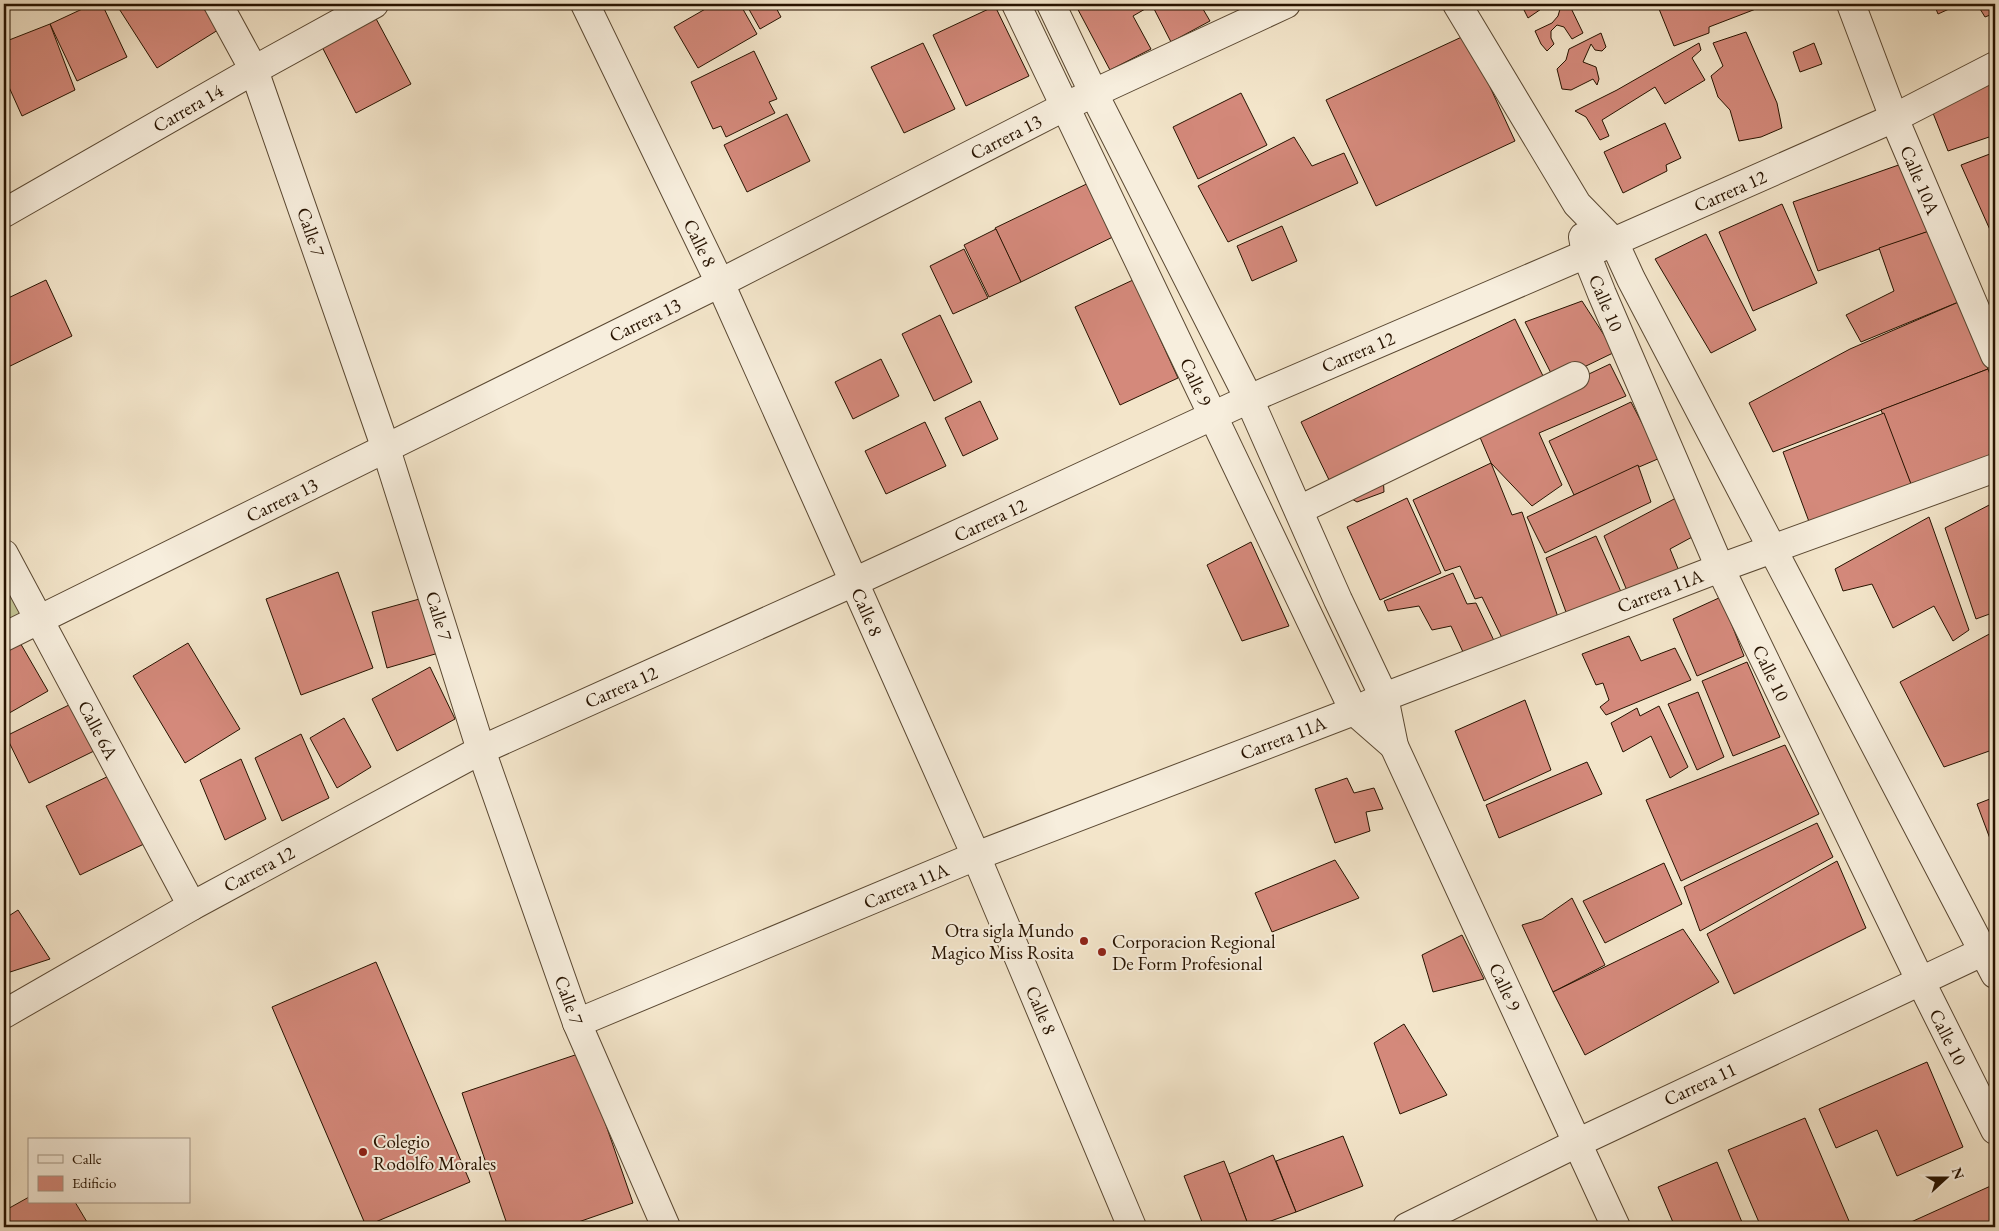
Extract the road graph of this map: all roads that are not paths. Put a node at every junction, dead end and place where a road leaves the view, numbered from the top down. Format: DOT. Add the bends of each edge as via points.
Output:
graph roads {
  1 [pos="218,4"];
  2 [pos="374,4"];
  3 [pos="585,4"];
  4 [pos="1016,4"];
  5 [pos="1051,4"];
  6 [pos="1286,4"];
  7 [pos="1457,4"];
  8 [pos="1851,4"];
  9 [pos="1995,66"];
  10 [pos="254,70"];
  11 [pos="1094,94"];
  12 [pos="1066,106"];
  13 [pos="1894,118"];
  14 [pos="1577,204"];
  15 [pos="4,213"];
  16 [pos="1614,242"];
  17 [pos="1586,254"];
  18 [pos="720,284"];
  19 [pos="1995,355"];
  20 [pos="1575,376"];
  21 [pos="1249,399"];
  22 [pos="1212,416"];
  23 [pos="386,449"];
  24 [pos="1995,468"];
  25 [pos="1299,510"];
  26 [pos="1773,550"];
  27 [pos="4,554"];
  28 [pos="1720,568"];
  29 [pos="854,582"];
  30 [pos="39,618"];
  31 [pos="4,637"];
  32 [pos="1384,697"];
  33 [pos="1354,711"];
  34 [pos="1394,746"];
  35 [pos="481,750"];
  36 [pos="976,856"];
  37 [pos="192,906"];
  38 [pos="1991,957"];
  39 [pos="1920,980"];
  40 [pos="4,1014"];
  41 [pos="577,1023"];
  42 [pos="1995,1130"];
  43 [pos="1577,1143"];
  44 [pos="666,1227"];
  45 [pos="1132,1227"];
  46 [pos="1407,1227"];
  47 [pos="1616,1227"];
  1 -- 10 [label="street, Calle 7"];
  2 -- 10 [label="street, Carrera 14"];
  3 -- 18 [label="street, Calle 8"];
  4 -- 12 [label="street, Calle 9"];
  5 -- 11 [label="street, Calle 9"];
  6 -- 11 [label="street, Carrera 13"];
  7 -- 14 [label="street, Calle 10"];
  8 -- 13 [label="street, Calle 10A"];
  9 -- 13 [label="street, Carrera 12"];
  10 -- 15 [label="street, Carrera 14"];
  10 -- 23 [label="street, Calle 7"];
  11 -- 12 [label="street, Carrera 13"];
  11 -- 21 [label="street, Calle 9"];
  12 -- 18 [label="street, Carrera 13"];
  12 -- 22 [label="street, Calle 9"];
  13 -- 16 [label="street, Carrera 12"];
  13 -- 19 [label="street, Calle 10A"];
  14 -- 16 [label="street, Calle 10"];
  14 -- 17 [label="street, Calle 10"];
  16 -- 17 [label="street, Carrera 12"];
  16 -- 26 [label="street, Calle 10"];
  17 -- 21 [label="street, Carrera 12"];
  17 -- 28 [label="street, Calle 10"];
  18 -- 23 [label="street, Carrera 13"];
  18 -- 29 [label="street, Calle 8"];
  20 -- 25 [label="street"];
  21 -- 22 [label="street, Carrera 12"];
  21 -- 25 [label="street, Calle 9"];
  22 -- 29 [label="street, Carrera 12"];
  22 -- 33 [label="street, Calle 9"];
  23 -- 30 [label="street, Carrera 13"];
  23 -- 35 [label="street, Calle 7"];
  24 -- 26 [label="street, Carrera 11A"];
  25 -- 32 [label="street, Calle 9"];
  26 -- 28 [label="street, Carrera 11A"];
  26 -- 38 [label="street, Calle 10"];
  27 -- 30 [label="street, Calle 6A"];
  28 -- 32 [label="street, Carrera 11A"];
  28 -- 39 [label="street, Calle 10"];
  29 -- 35 [label="street, Carrera 12"];
  29 -- 36 [label="street, Calle 8"];
  30 -- 31 [label="street, Carrera 13"];
  30 -- 37 [label="street, Calle 6A"];
  32 -- 33 [label="street, Carrera 11A"];
  32 -- 34 [label="street, Calle 9"];
  33 -- 34 [label="street, Calle 9"];
  33 -- 36 [label="street, Carrera 11A"];
  34 -- 43 [label="street, Calle 9"];
  35 -- 37 [label="street, Carrera 12"];
  35 -- 41 [label="street, Calle 7"];
  36 -- 41 [label="street, Carrera 11A"];
  36 -- 45 [label="street, Calle 8"];
  37 -- 40 [label="street, Carrera 12"];
  38 -- 39 [label="street, Carrera 11"];
  39 -- 42 [label="street, Calle 10"];
  39 -- 43 [label="street, Carrera 11"];
  41 -- 44 [label="street, Calle 7"];
  43 -- 46 [label="street, Carrera 11"];
  43 -- 47 [label="street, Calle 9"];
}
